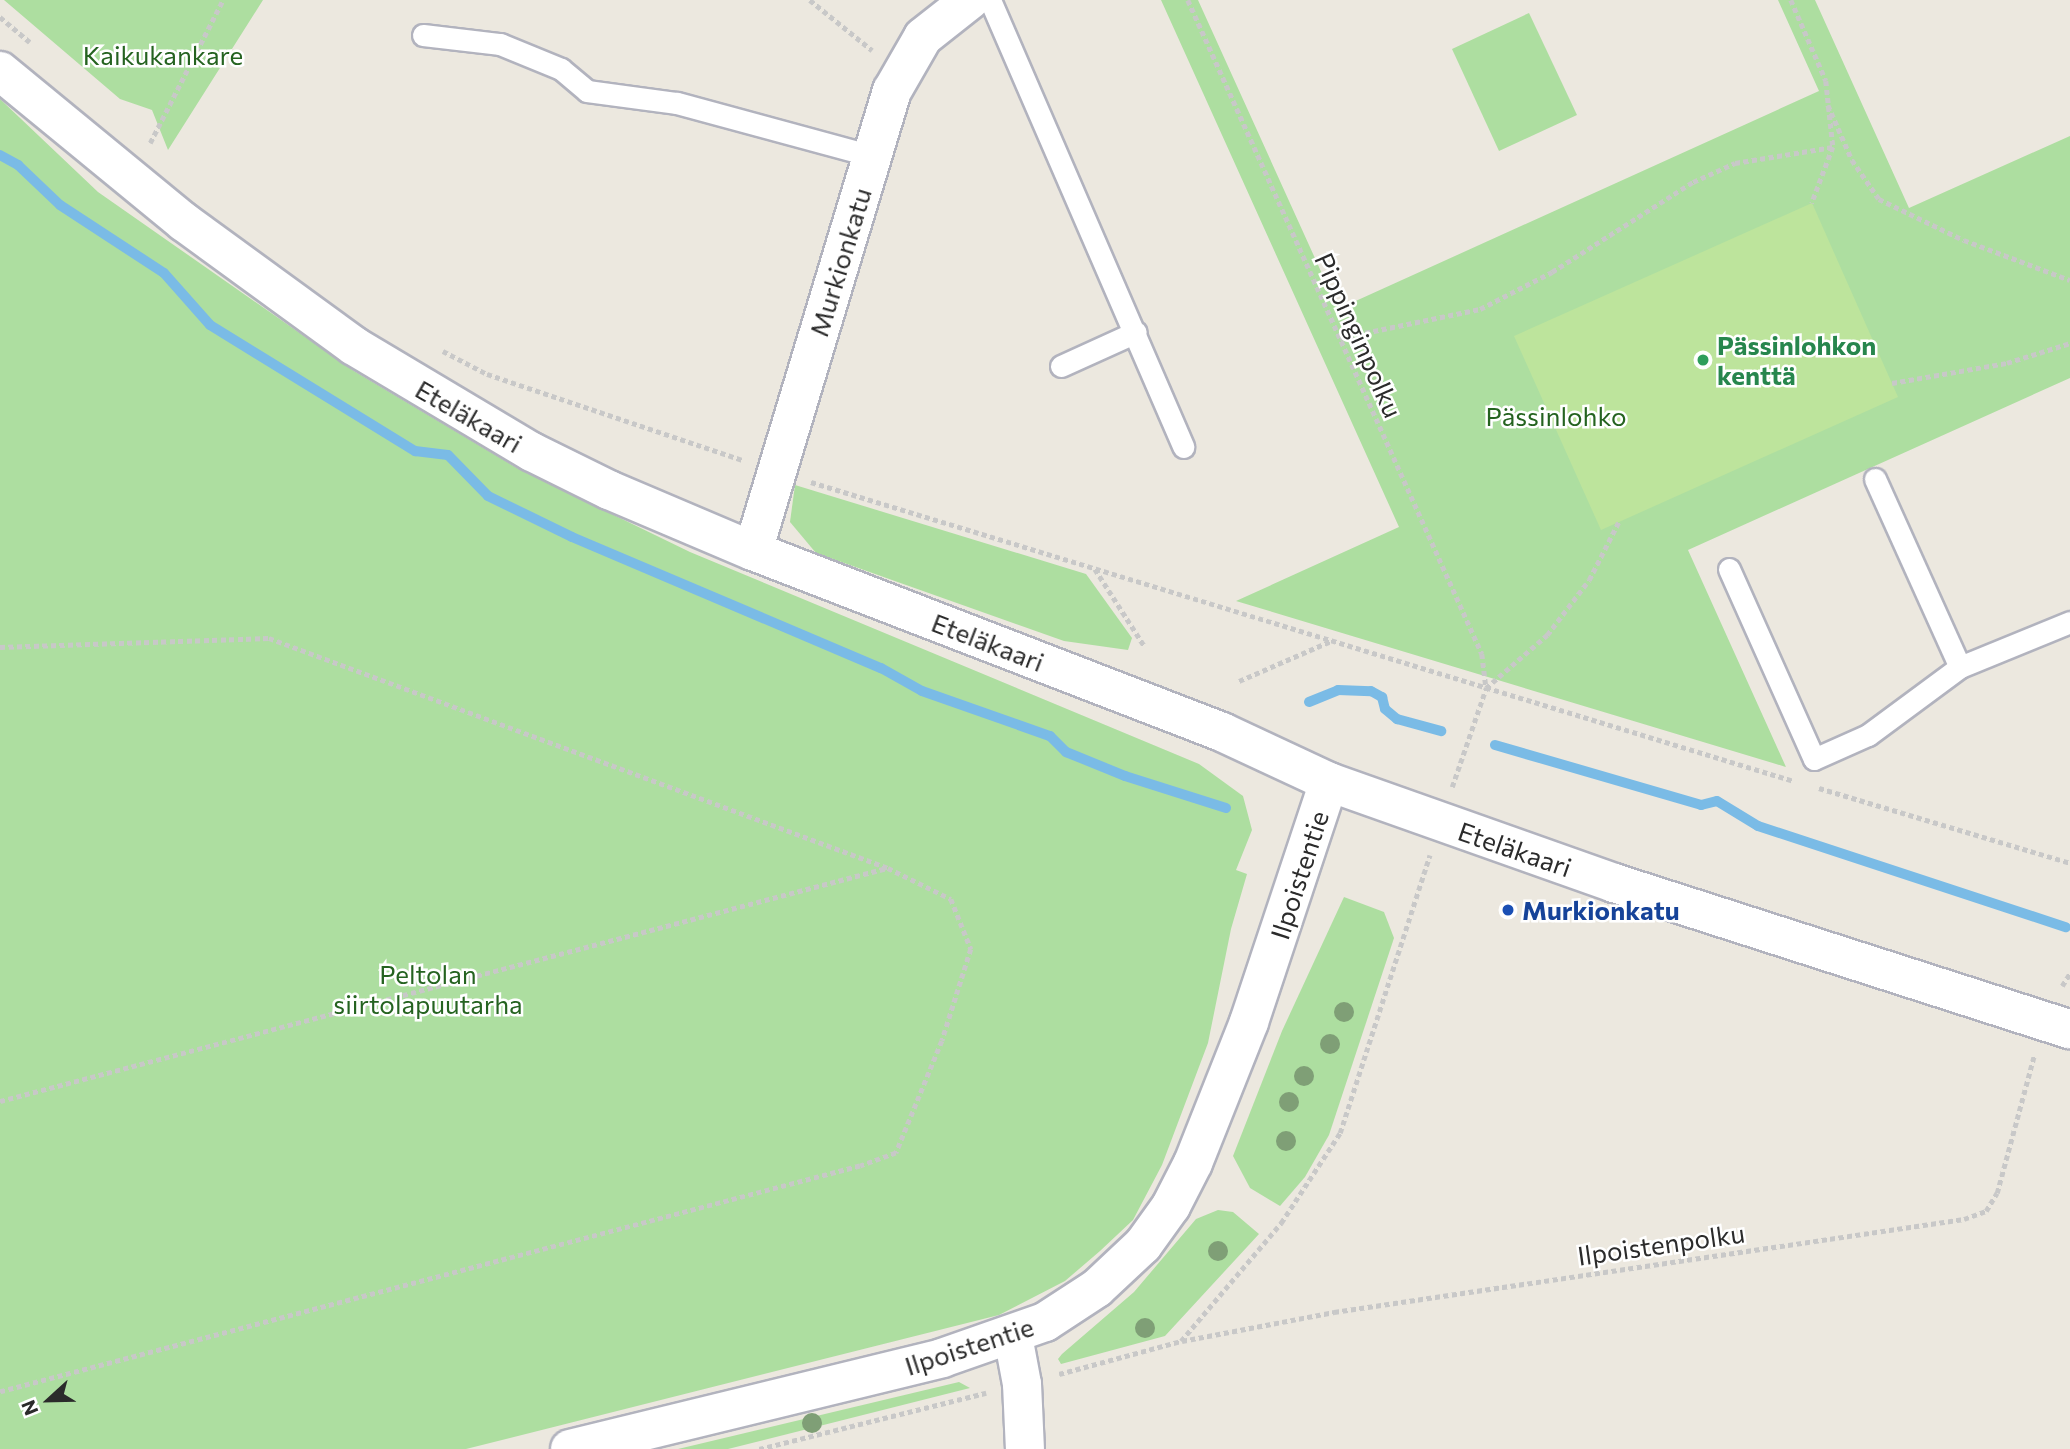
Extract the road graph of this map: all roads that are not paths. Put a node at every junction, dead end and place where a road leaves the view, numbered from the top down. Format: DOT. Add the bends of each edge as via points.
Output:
graph roads {
  1 [pos="970,0"];
  2 [pos="990,0"];
  3 [pos="424,34"];
  4 [pos="0,71"];
  5 [pos="872,156"];
  6 [pos="1136,332"];
  7 [pos="1061,366"];
  8 [pos="1183,447"];
  9 [pos="1875,479"];
  10 [pos="753,551"];
  11 [pos="1729,569"];
  12 [pos="2070,622"];
  13 [pos="1960,667"];
  14 [pos="1329,782"];
  15 [pos="2070,1029"];
  16 [pos="1013,1336"];
  17 [pos="570,1449"];
  18 [pos="1025,1449"];
  1 -- 5 [label="main road, Murkionkatu" via="934,24 901,71"];
  2 -- 6 [label="lane"];
  3 -- 5 [label="lane" via="500,44 561,69 587,91 677,103"];
  4 -- 10 [label="main road, Eteläkaari" via="184,222 354,346 532,452"];
  5 -- 10 [label="main road, Murkionkatu"];
  6 -- 7 [label="lane"];
  6 -- 8 [label="lane"];
  9 -- 13 [label="lane"];
  10 -- 14 [label="main road, Eteläkaari" via="1222,732"];
  11 -- 13 [label="lane" via="1814,759 1868,735"];
  12 -- 13 [label="lane"];
  14 -- 15 [label="main road, Eteläkaari" via="1440,823"];
  14 -- 16 [label="main road, Ilpoistentie" via="1249,1022 1171,1206 1143,1245 1097,1288 1045,1322"];
  16 -- 17 [label="main road, Ilpoistentie" via="942,1358"];
  16 -- 18 [label="main road" via="1022,1384"];
}
